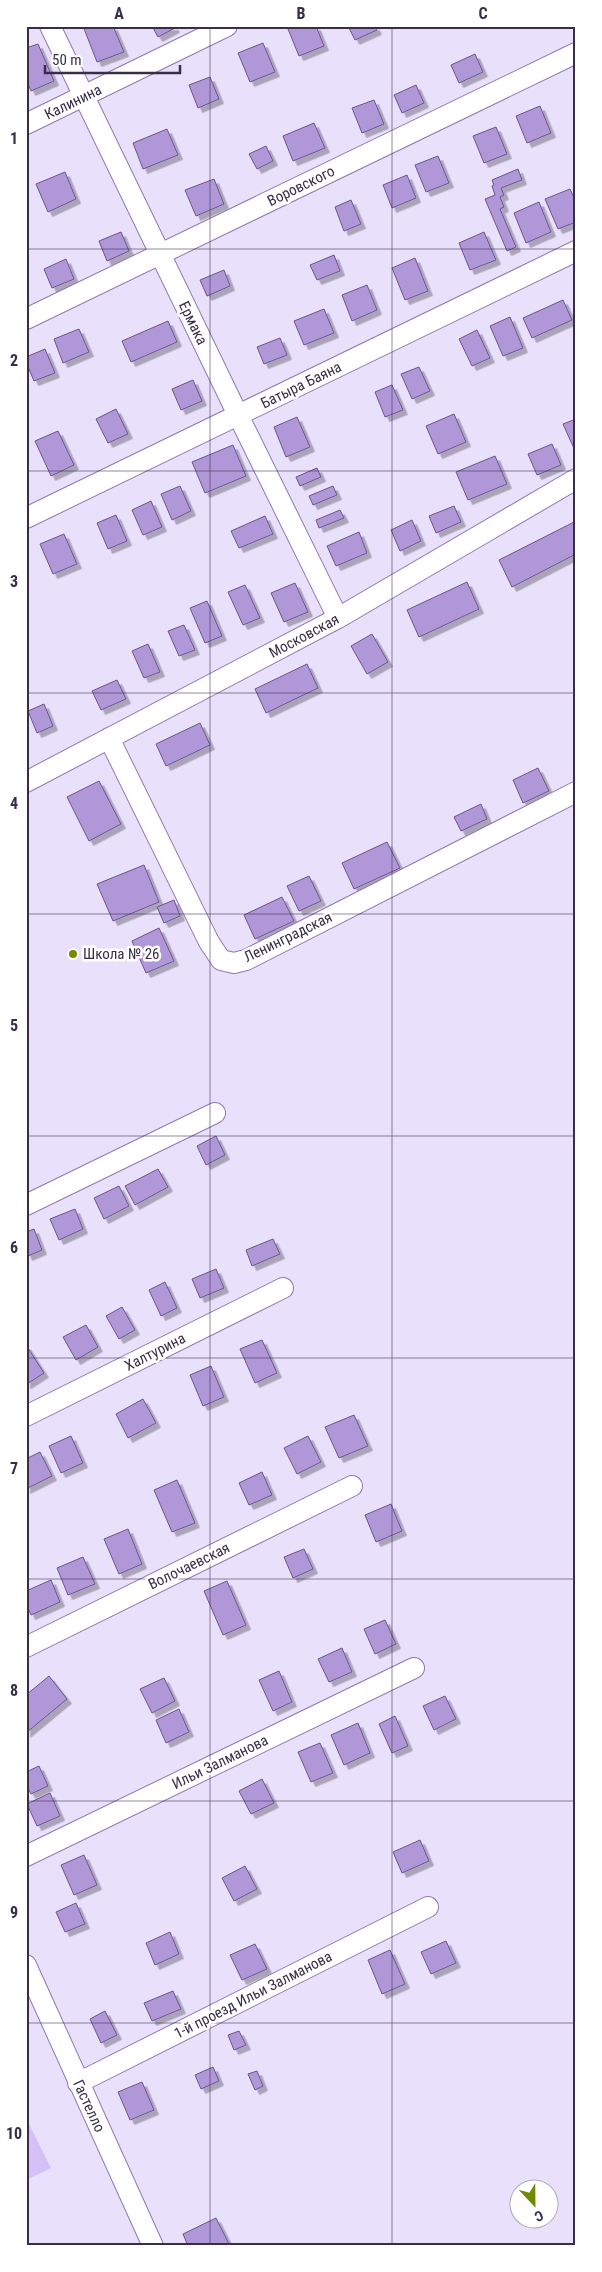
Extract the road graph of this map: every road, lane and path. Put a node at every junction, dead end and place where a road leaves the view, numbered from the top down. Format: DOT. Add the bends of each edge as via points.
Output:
graph roads {
  1 [pos="50,26"];
  2 [pos="227,26"];
  3 [pos="576,53"];
  4 [pos="84,96"];
  5 [pos="26,124"];
  6 [pos="576,251"];
  7 [pos="160,254"];
  8 [pos="26,319"];
  9 [pos="238,415"];
  10 [pos="576,478"];
  11 [pos="26,518"];
  12 [pos="338,618"];
  13 [pos="109,738"];
  14 [pos="26,782"];
  15 [pos="576,792"];
  16 [pos="215,1113"];
  17 [pos="26,1205"];
  18 [pos="283,1288"];
  19 [pos="26,1416"];
  20 [pos="352,1486"];
  21 [pos="26,1647"];
  22 [pos="414,1668"];
  23 [pos="26,1856"];
  24 [pos="428,1906"];
  25 [pos="26,1965"];
  26 [pos="78,2083"];
  27 [pos="153,2246"];
  1 -- 4 [label="street, Ермака"];
  2 -- 4 [label="street, Калинина"];
  3 -- 7 [label="street, Воровского"];
  4 -- 5 [label="street, Калинина"];
  4 -- 7 [label="street, Ермака"];
  6 -- 9 [label="street, Батыра Баяна"];
  7 -- 8 [label="street, Воровского"];
  7 -- 9 [label="street, Ермака"];
  9 -- 11 [label="street, Батыра Баяна"];
  9 -- 12 [label="street, Ермака"];
  10 -- 12 [label="street, Московская"];
  12 -- 13 [label="street, Московская"];
  13 -- 14 [label="street, Московская"];
  13 -- 15 [label="street, Ленинградская" via="209,942 221,960 234,963 246,960"];
  16 -- 17 [label="street"];
  18 -- 19 [label="street, Халтурина"];
  20 -- 21 [label="street, Волочаевская"];
  22 -- 23 [label="street, Ильи Залманова"];
  24 -- 26 [label="street, 1-й проезд Ильи Залманова"];
  25 -- 26 [label="street, Гастелло"];
  26 -- 27 [label="street, Гастелло"];
}
